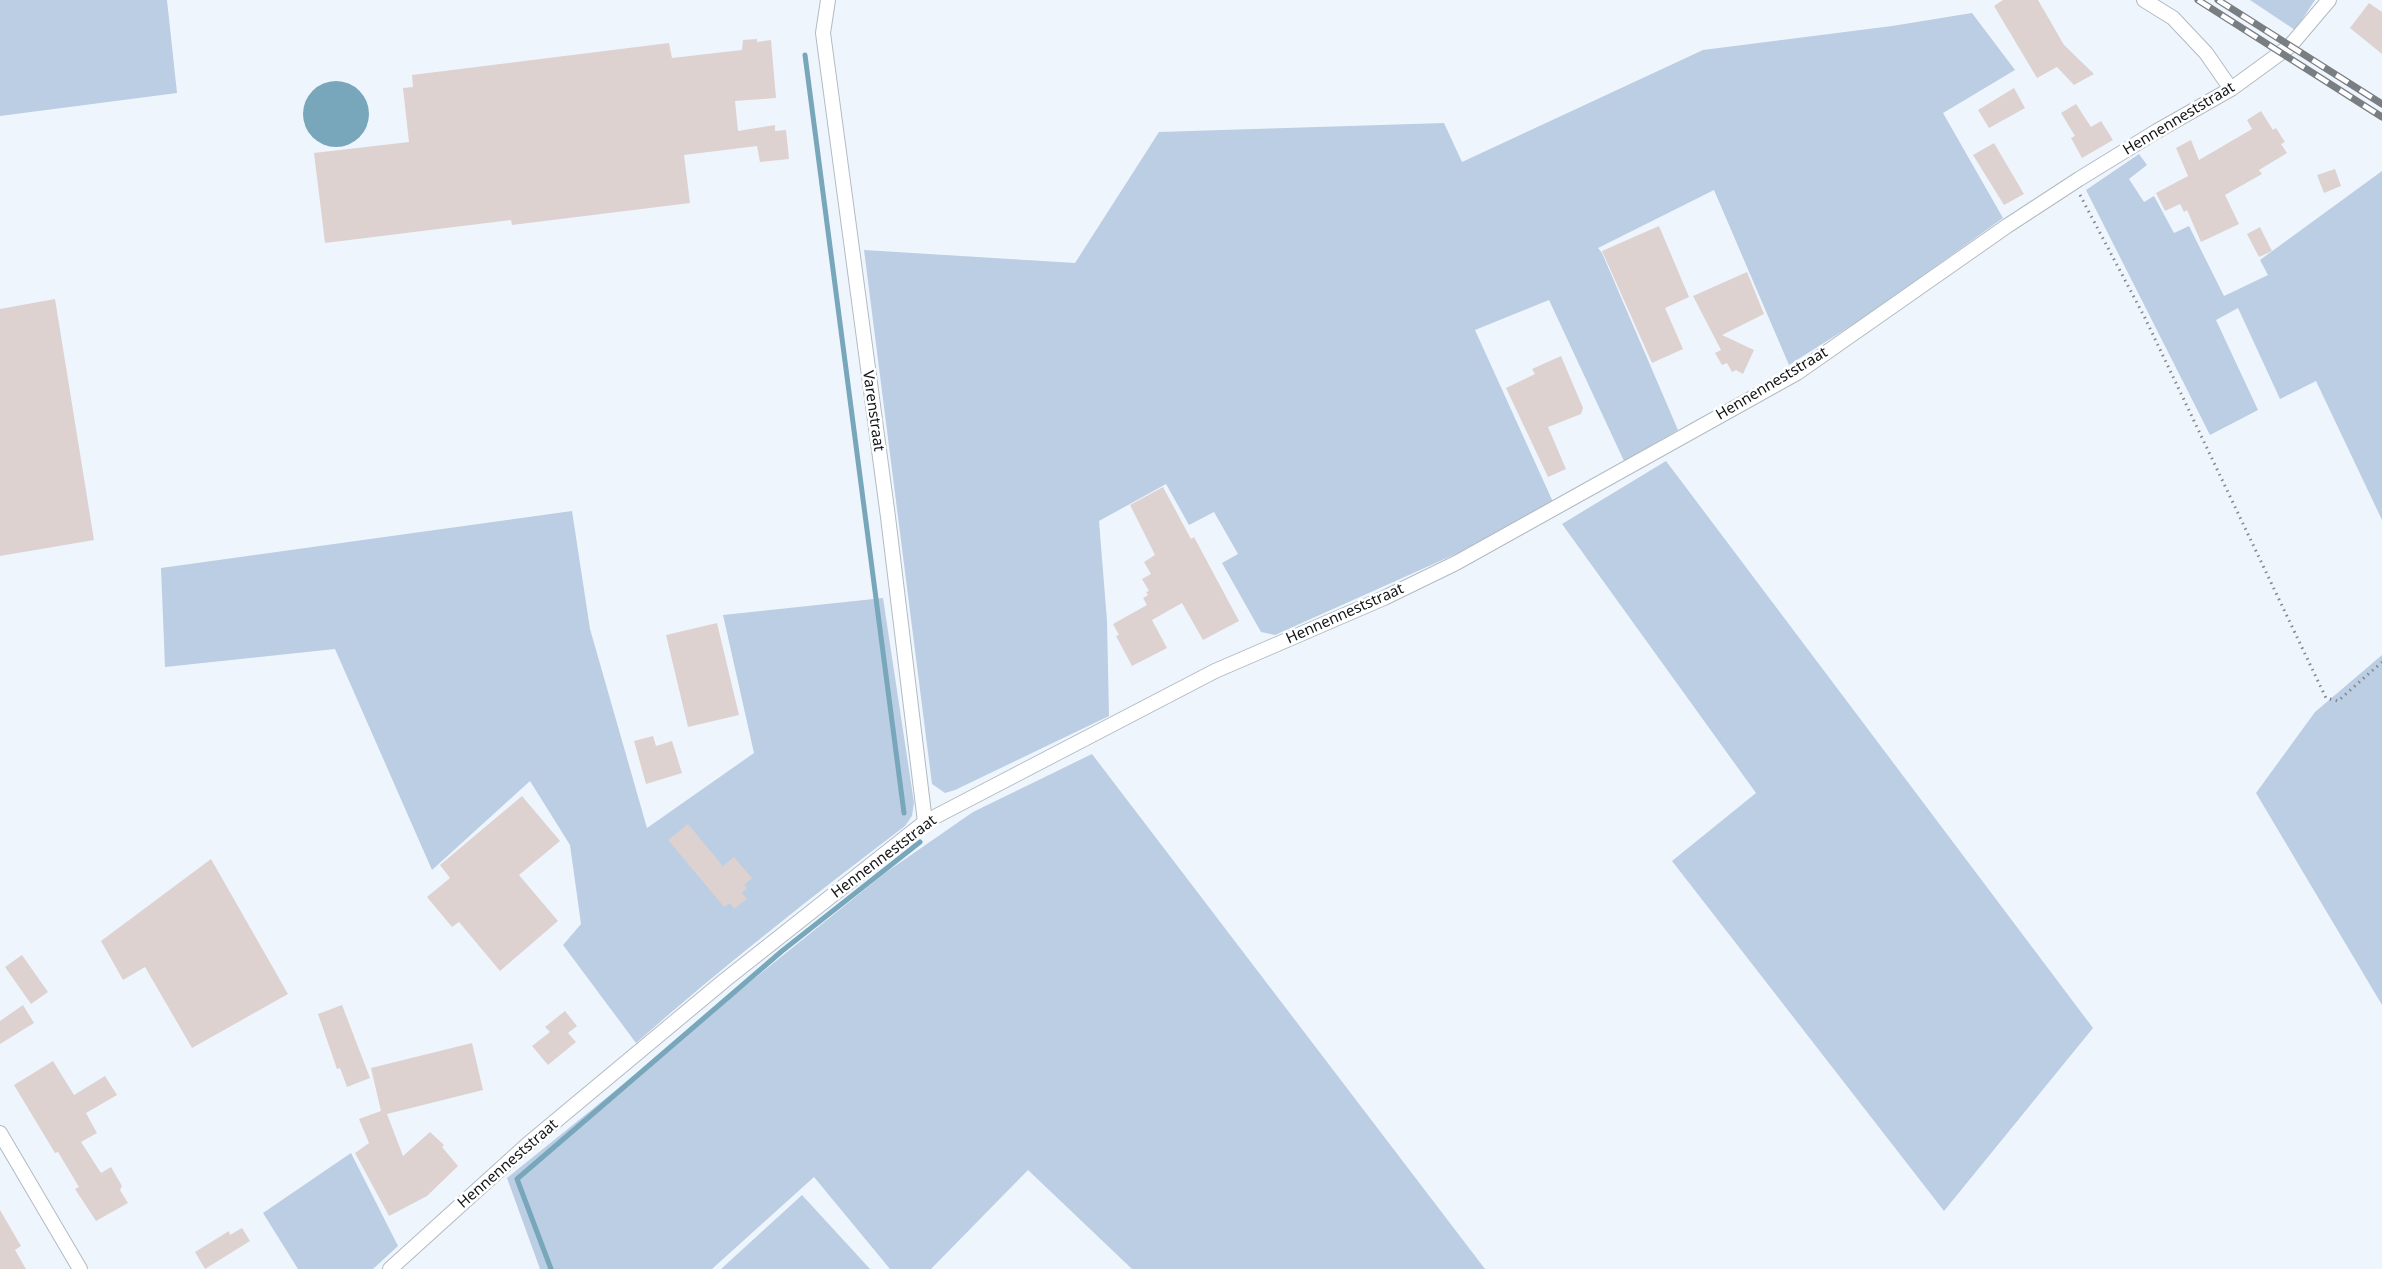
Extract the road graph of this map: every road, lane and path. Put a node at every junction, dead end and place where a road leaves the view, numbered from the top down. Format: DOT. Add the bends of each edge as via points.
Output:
graph roads {
  1 [pos="828,0"];
  2 [pos="2144,0"];
  3 [pos="2329,0"];
  4 [pos="2231,89"];
  5 [pos="2074,183"];
  6 [pos="2382,662"];
  7 [pos="926,822"];
  8 [pos="0,1133"];
  9 [pos="80,1269"];
  10 [pos="390,1269"];
  1 -- 7 [label="street, Varenstraat" via="823,33"];
  2 -- 4 [label="street" via="2173,18 2206,53"];
  3 -- 4 [label="street, Hennenneststraat" via="2290,46"];
  4 -- 5 [label="street, Hennenneststraat"];
  5 -- 6 [label="path" via="2145,318 2326,698 2338,701"];
  5 -- 7 [label="street, Hennenneststraat" via="1797,373 1456,564 1215,671"];
  7 -- 10 [label="street, Hennenneststraat" via="724,980 528,1144"];
  8 -- 9 [label="street"];
}
